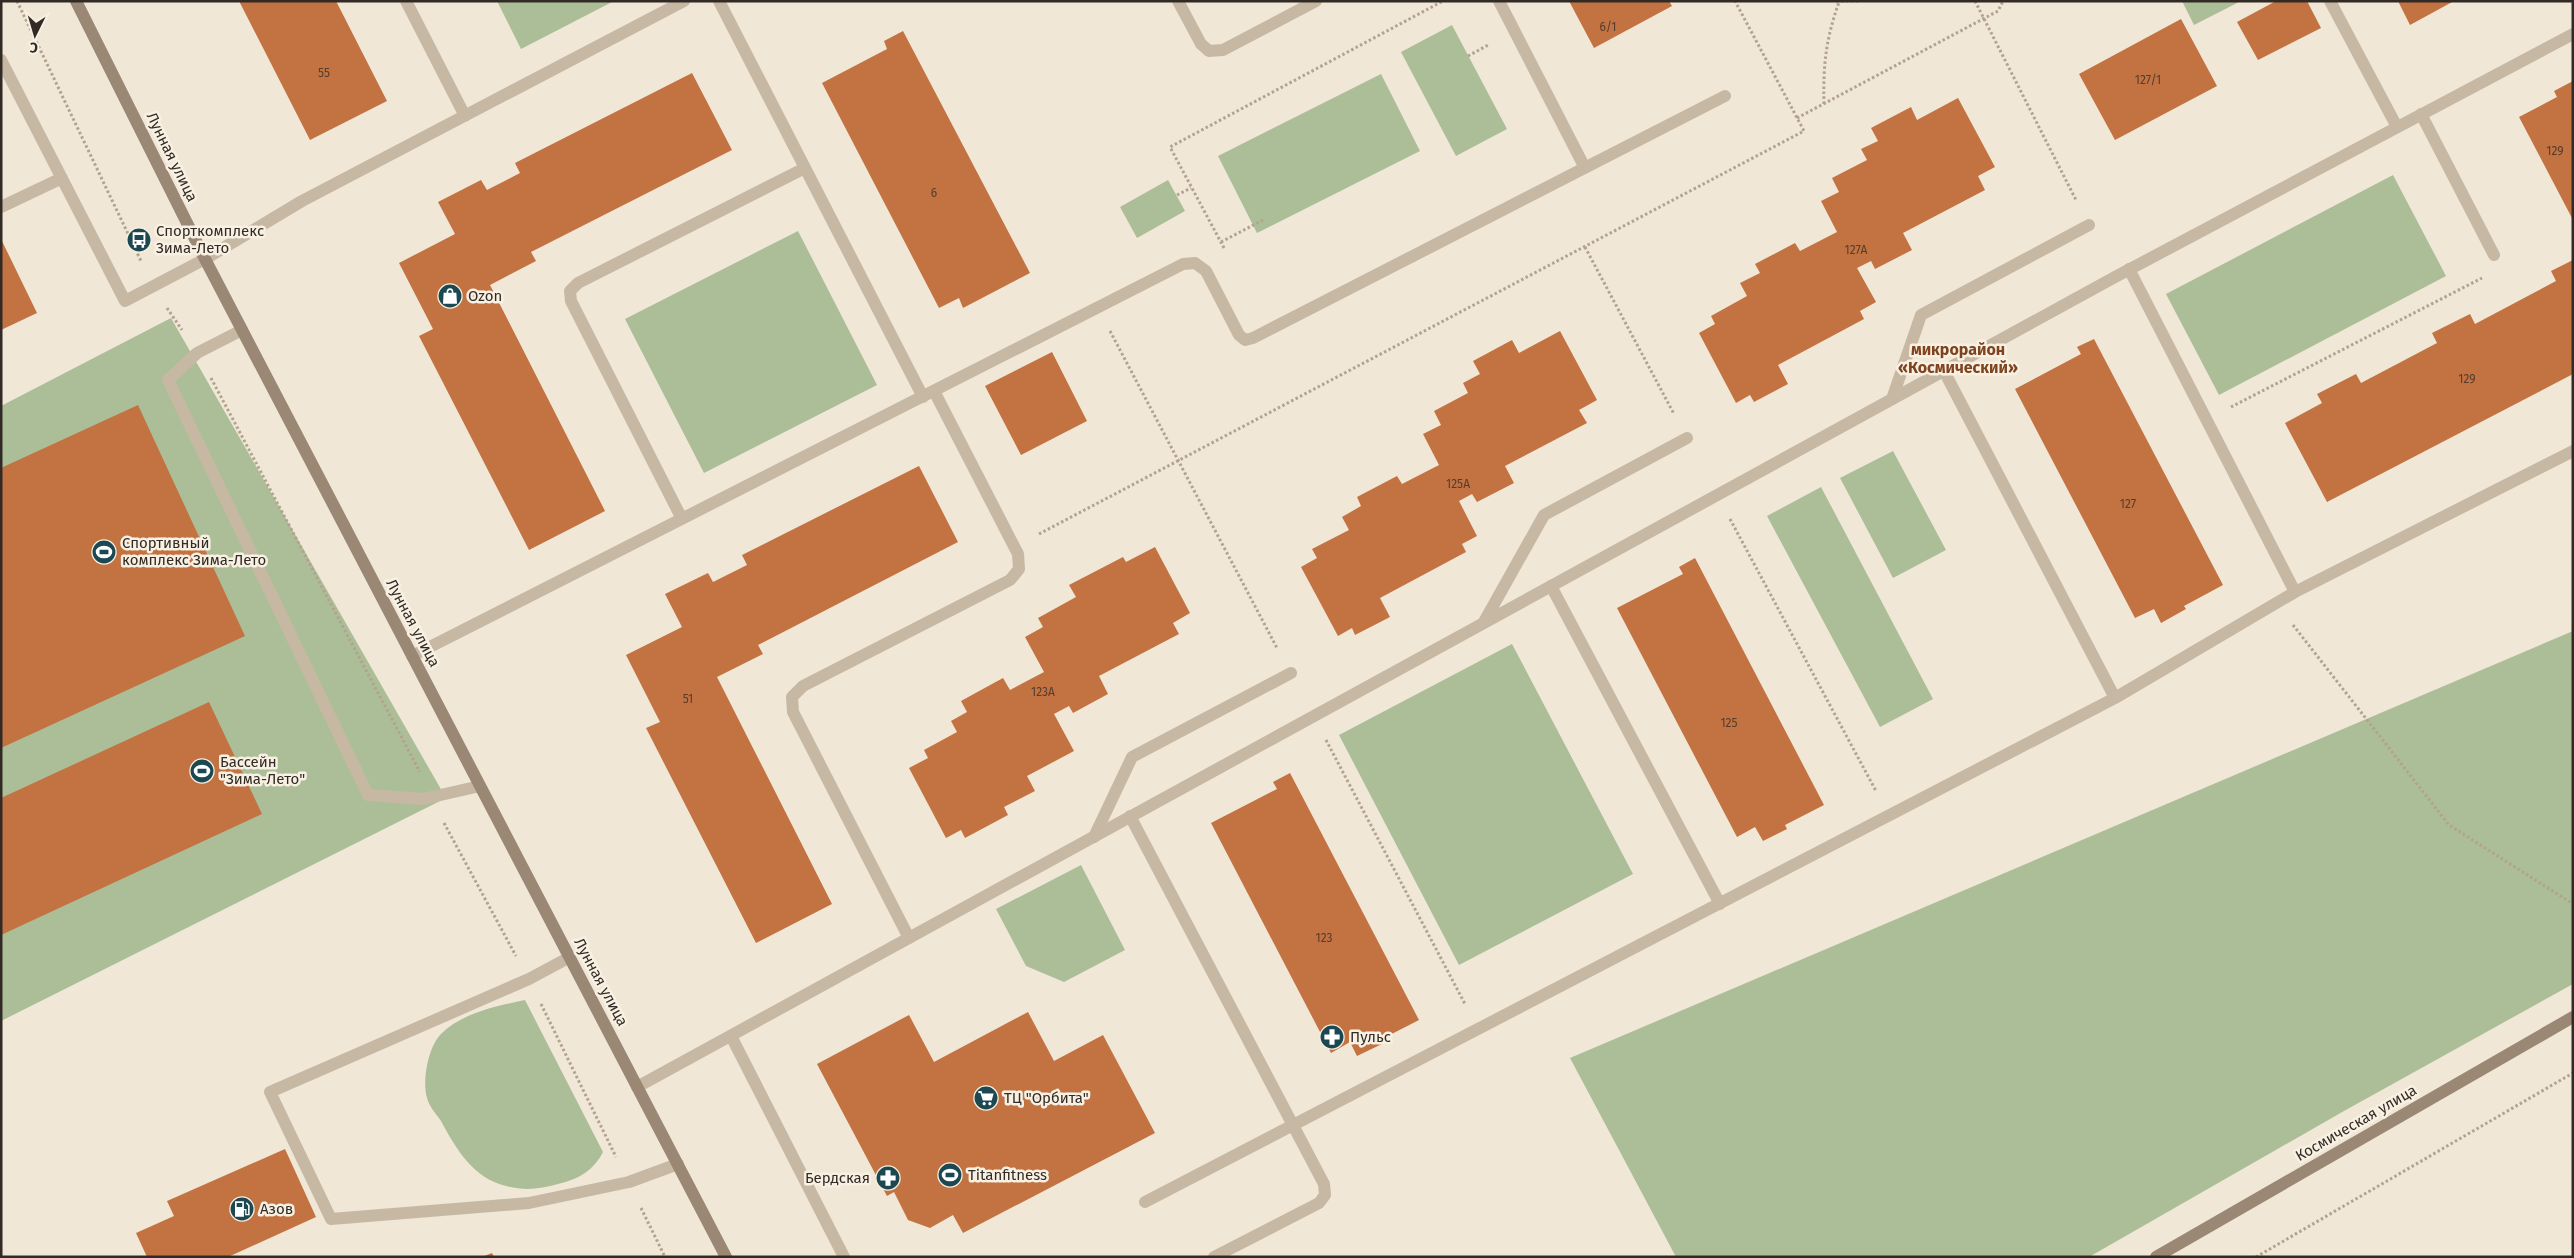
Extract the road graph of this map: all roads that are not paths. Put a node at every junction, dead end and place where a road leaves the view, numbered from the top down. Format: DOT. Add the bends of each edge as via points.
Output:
graph roads {
  1 [pos="76,1"];
  2 [pos="406,1"];
  3 [pos="684,1"];
  4 [pos="719,1"];
  5 [pos="1178,1"];
  6 [pos="1316,1"];
  7 [pos="1499,1"];
  8 [pos="2330,1"];
  9 [pos="2573,34"];
  10 [pos="1,60"];
  11 [pos="1726,96"];
  12 [pos="2421,114"];
  13 [pos="465,116"];
  14 [pos="2397,127"];
  15 [pos="805,168"];
  16 [pos="1585,168"];
  17 [pos="62,178"];
  18 [pos="1,207"];
  19 [pos="2089,226"];
  20 [pos="2494,255"];
  21 [pos="205,259"];
  22 [pos="2129,269"];
  23 [pos="242,330"];
  24 [pos="1944,371"];
  25 [pos="928,394"];
  26 [pos="1892,399"];
  27 [pos="1687,438"];
  28 [pos="2573,451"];
  29 [pos="682,519"];
  30 [pos="1551,586"];
  31 [pos="2295,592"];
  32 [pos="1484,622"];
  33 [pos="412,656"];
  34 [pos="1291,673"];
  35 [pos="2115,698"];
  36 [pos="480,786"];
  37 [pos="1130,816"];
  38 [pos="1094,837"];
  39 [pos="1720,904"];
  40 [pos="910,938"];
  41 [pos="570,957"];
  42 [pos="2573,1017"];
  43 [pos="731,1036"];
  44 [pos="637,1087"];
  45 [pos="1293,1125"];
  46 [pos="678,1164"];
  47 [pos="1146,1202"];
  48 [pos="726,1257"];
  49 [pos="844,1257"];
  50 [pos="1214,1257"];
  51 [pos="2156,1257"];
  1 -- 21 [label="street, Лунная улица"];
  2 -- 13 [label="street"];
  3 -- 13 [label="street"];
  4 -- 15 [label="street"];
  5 -- 6 [label="street" via="1201,44 1209,51 1222,50"];
  7 -- 16 [label="street"];
  8 -- 14 [label="street"];
  9 -- 12 [label="street"];
  10 -- 17 [label="street"];
  11 -- 16 [label="street"];
  12 -- 14 [label="street"];
  12 -- 20 [label="street"];
  13 -- 21 [label="street" via="302,201"];
  14 -- 22 [label="street"];
  15 -- 25 [label="street"];
  15 -- 29 [label="street" via="578,283 570,291 571,302"];
  16 -- 25 [label="street" via="1252,338 1245,340 1239,335 1206,271 1195,263 1183,264"];
  17 -- 18 [label="street"];
  17 -- 21 [label="street" via="125,301"];
  19 -- 26 [label="street" via="1921,316"];
  21 -- 23 [label="street, Лунная улица"];
  22 -- 24 [label="street"];
  22 -- 31 [label="street"];
  23 -- 33 [label="street, Лунная улица"];
  23 -- 36 [label="street" via="197,353 168,380 368,795 423,799"];
  24 -- 26 [label="street"];
  24 -- 35 [label="street"];
  25 -- 29 [label="street"];
  25 -- 40 [label="street" via="1014,547 1020,569 1010,580 803,686 792,697 793,712"];
  26 -- 30 [label="street"];
  27 -- 32 [label="street" via="1544,516"];
  28 -- 31 [label="street"];
  29 -- 33 [label="street"];
  30 -- 32 [label="street"];
  30 -- 39 [label="street"];
  31 -- 35 [label="street"];
  32 -- 37 [label="street"];
  33 -- 36 [label="street, Лунная улица"];
  34 -- 38 [label="street" via="1132,758"];
  35 -- 39 [label="street"];
  36 -- 41 [label="street, Лунная улица"];
  37 -- 38 [label="street"];
  37 -- 45 [label="street"];
  38 -- 40 [label="street"];
  39 -- 45 [label="street"];
  40 -- 43 [label="street"];
  41 -- 44 [label="street, Лунная улица"];
  41 -- 46 [label="street" via="529,979 270,1092 331,1219 529,1203 629,1182"];
  42 -- 51 [label="street, Космическая улица"];
  43 -- 44 [label="street"];
  43 -- 49 [label="street"];
  44 -- 46 [label="street, Лунная улица"];
  45 -- 47 [label="street"];
  45 -- 50 [label="street" via="1324,1184 1325,1195 1319,1203"];
  46 -- 48 [label="street, Лунная улица"];
}
